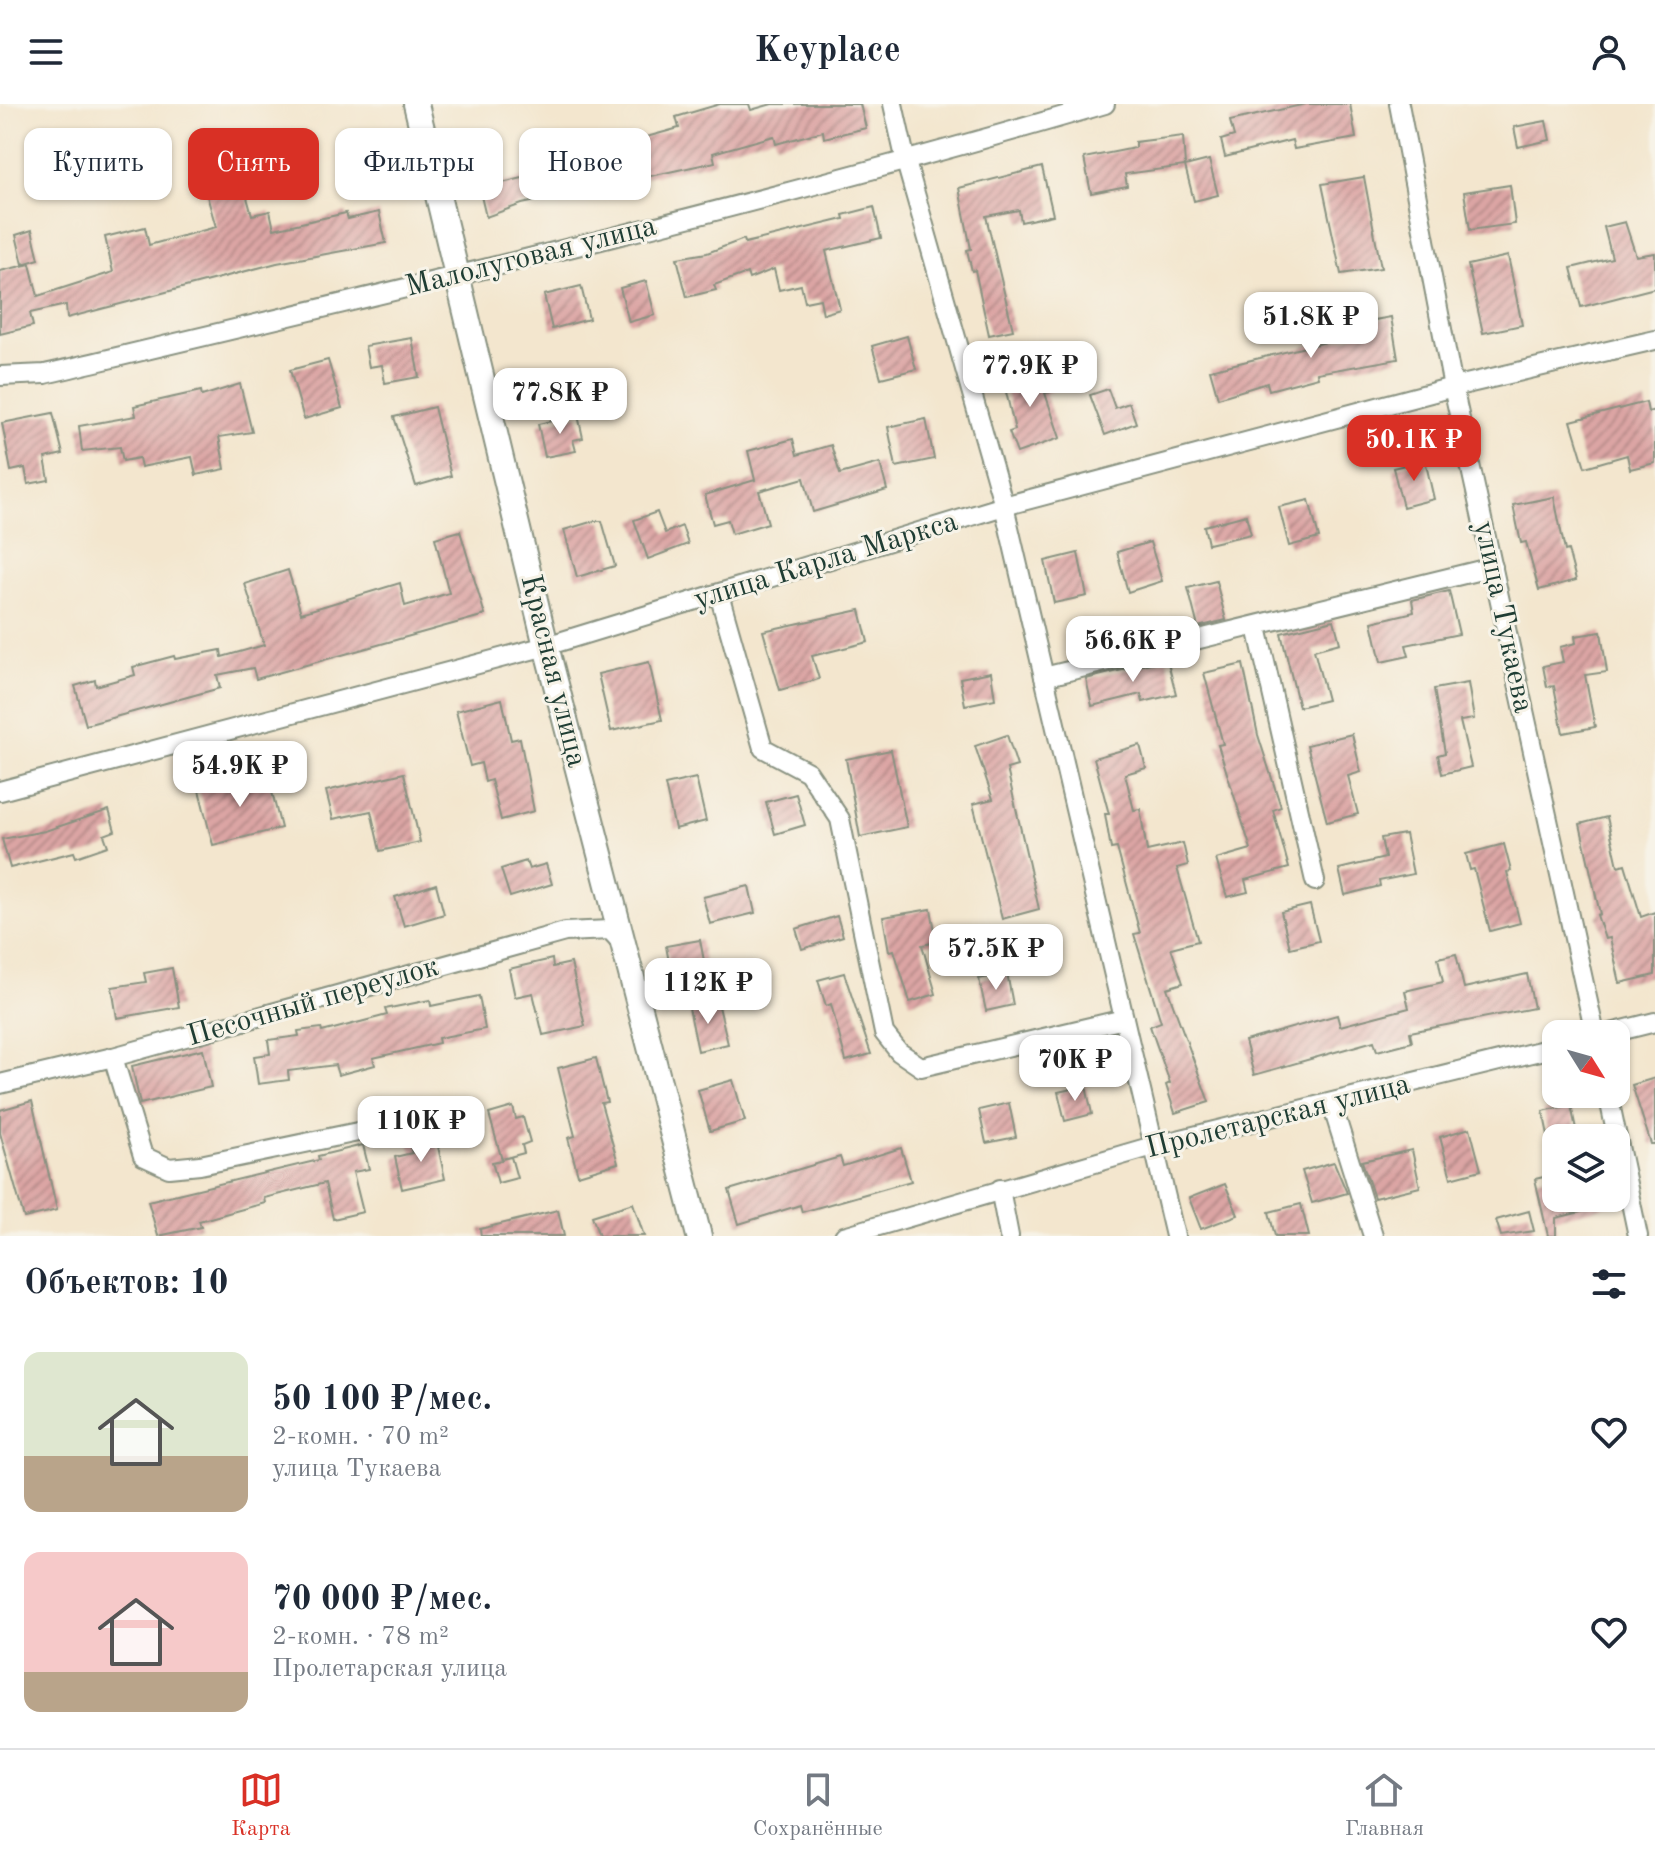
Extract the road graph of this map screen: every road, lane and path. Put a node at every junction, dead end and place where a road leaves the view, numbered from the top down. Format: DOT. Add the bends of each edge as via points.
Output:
graph roads {
  1 [pos="416,104"];
  2 [pos="893,104"];
  3 [pos="1105,104"];
  4 [pos="1399,104"];
  5 [pos="906,162"];
  6 [pos="458,276"];
  7 [pos="1655,340"];
  8 [pos="0,376"];
  9 [pos="1453,387"];
  10 [pos="1004,506"];
  11 [pos="1493,567"];
  12 [pos="719,594"];
  13 [pos="1257,627"];
  14 [pos="546,646"];
  15 [pos="1044,677"];
  16 [pos="0,791"];
  17 [pos="1315,881"];
  18 [pos="622,943"];
  19 [pos="1124,1019"];
  20 [pos="1592,1020"];
  21 [pos="1655,1022"];
  22 [pos="1630,1028"];
  23 [pos="1542,1051"];
  24 [pos="113,1057"];
  25 [pos="0,1084"];
  26 [pos="1332,1105"];
  27 [pos="1611,1108"];
  28 [pos="463,1110"];
  29 [pos="1153,1146"];
  30 [pos="1000,1189"];
  31 [pos="699,1236"];
  32 [pos="844,1236"];
  33 [pos="1009,1236"];
  34 [pos="1175,1236"];
  35 [pos="1373,1236"];
  36 [pos="1638,1236"];
  1 -- 6 [label="street, Красная улица"];
  2 -- 5 [label="street"];
  3 -- 5 [label="street, Малолуговая улица"];
  4 -- 9 [label="street, улица Тукаева"];
  5 -- 6 [label="street, Малолуговая улица"];
  5 -- 10 [label="street"];
  6 -- 8 [label="street, Малолуговая улица" via="45,374"];
  6 -- 14 [label="street, Красная улица"];
  7 -- 9 [label="street, улица Карла Маркса"];
  9 -- 10 [label="street, улица Карла Маркса"];
  9 -- 11 [label="street, улица Тукаева"];
  10 -- 12 [label="street, улица Карла Маркса"];
  10 -- 15 [label="street"];
  11 -- 13 [label="street"];
  11 -- 20 [label="street, улица Тукаева"];
  12 -- 14 [label="street, улица Карла Маркса"];
  12 -- 19 [label="street" via="763,748 808,772 840,819 884,1033 899,1052 921,1067"];
  13 -- 15 [label="street"];
  13 -- 17 [label="street"];
  14 -- 16 [label="street, улица Карла Маркса"];
  14 -- 18 [label="street, Красная улица"];
  15 -- 19 [label="street"];
  18 -- 24 [label="street, Песочный переулок" via="610,930 565,932"];
  18 -- 31 [label="street, Красная улица"];
  19 -- 29 [label="street"];
  21 -- 22 [label="street"];
  23 -- 26 [label="street, Пролетарская улица"];
  24 -- 25 [label="street, Песочный переулок"];
  24 -- 28 [label="street" via="143,1156 169,1168"];
  26 -- 29 [label="street, Пролетарская улица"];
  26 -- 35 [label="street"];
  27 -- 36 [label="street"];
  29 -- 30 [label="street, Пролетарская улица"];
  29 -- 34 [label="street"];
  30 -- 32 [label="street, Пролетарская улица"];
  30 -- 33 [label="street"];
}
